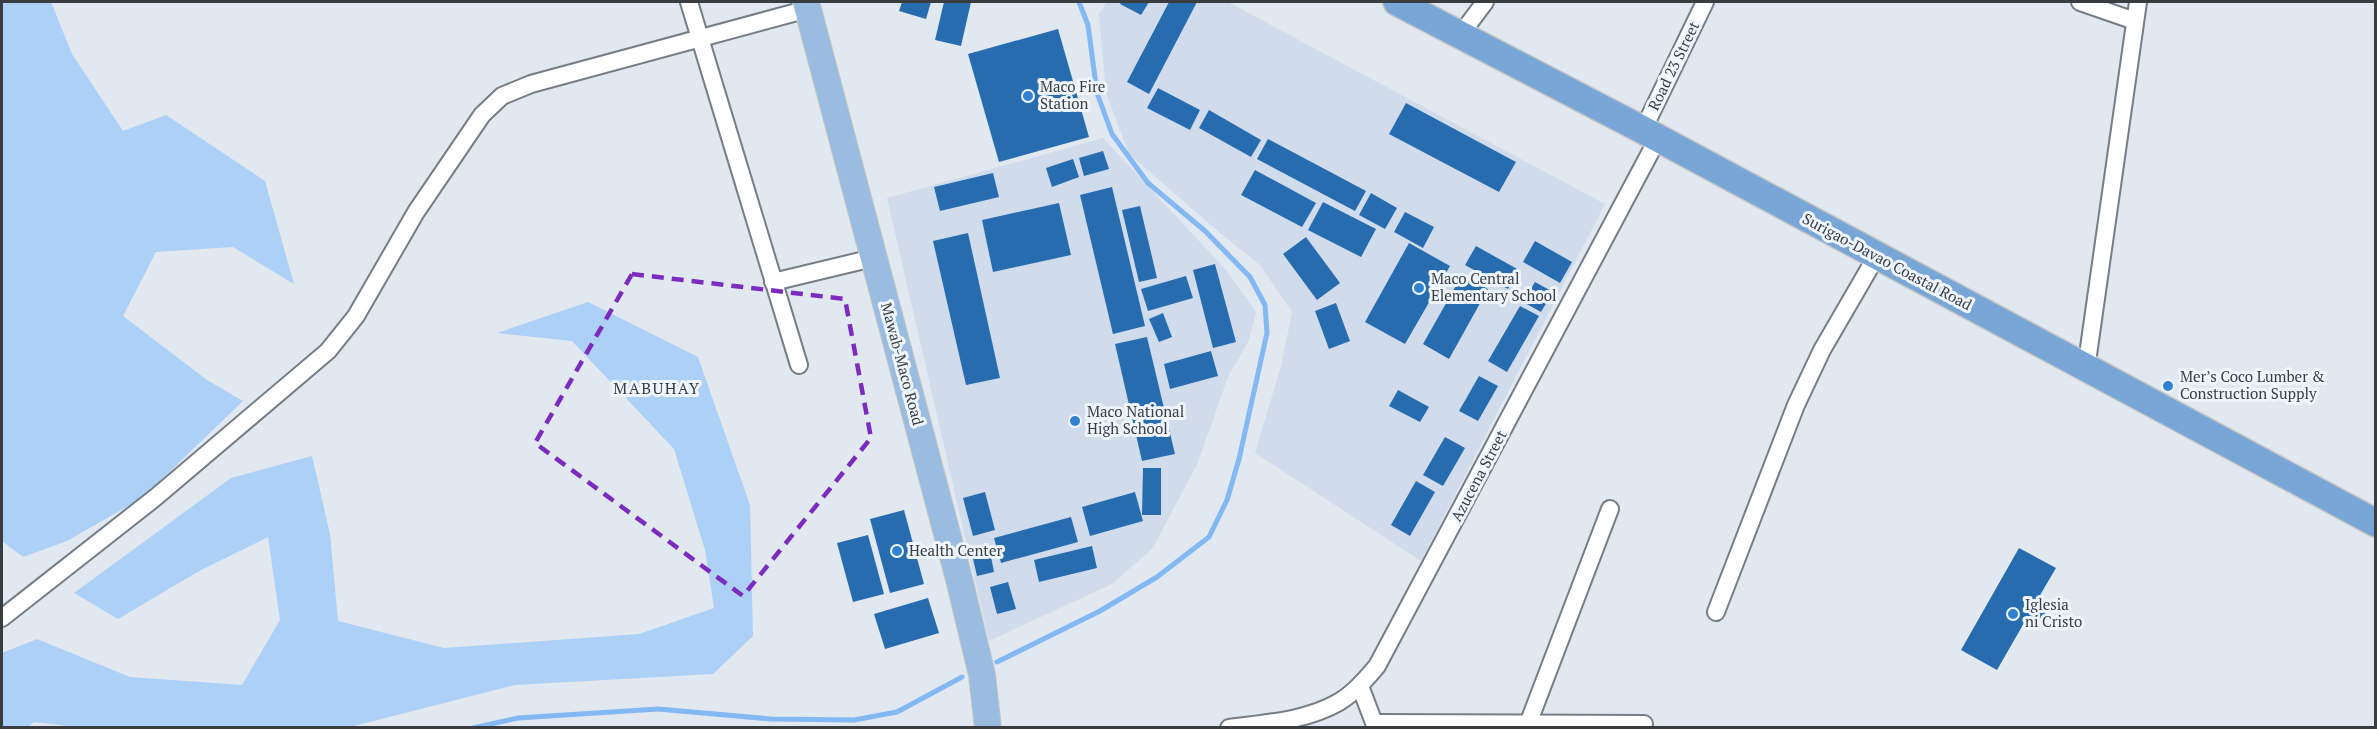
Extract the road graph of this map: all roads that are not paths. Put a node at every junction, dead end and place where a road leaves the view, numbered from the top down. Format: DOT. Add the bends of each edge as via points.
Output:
graph roads {
  1 [pos="689,2"];
  2 [pos="1397,2"];
  3 [pos="1485,2"];
  4 [pos="1705,2"];
  5 [pos="2080,2"];
  6 [pos="2138,2"];
  7 [pos="807,5"];
  8 [pos="2135,21"];
  9 [pos="1461,34"];
  10 [pos="700,37"];
  11 [pos="1650,134"];
  12 [pos="1876,257"];
  13 [pos="873,258"];
  14 [pos="773,282"];
  15 [pos="798,364"];
  16 [pos="2086,369"];
  17 [pos="1610,509"];
  18 [pos="2376,523"];
  19 [pos="1716,612"];
  20 [pos="2,618"];
  21 [pos="1360,686"];
  22 [pos="1528,724"];
  23 [pos="1644,724"];
  24 [pos="1376,725"];
  25 [pos="1462,726"];
  26 [pos="988,728"];
  27 [pos="1229,728"];
  1 -- 10 [label="street"];
  2 -- 9 [label="highway, Surigao-Davao Coastal Road"];
  3 -- 9 [label="street"];
  4 -- 11 [label="street, Road 23 Street"];
  5 -- 8 [label="street"];
  6 -- 8 [label="street"];
  7 -- 10 [label="street"];
  7 -- 13 [label="main road, Mawab-Maco Road"];
  8 -- 16 [label="street"];
  9 -- 11 [label="highway, Surigao-Davao Coastal Road"];
  10 -- 14 [label="street"];
  10 -- 20 [label="street" via="531,84 502,96 482,115 455,154 416,212 356,316 328,351 156,497"];
  11 -- 12 [label="highway, Surigao-Davao Coastal Road"];
  11 -- 21 [label="street, Azucena Street" via="1392,641"];
  12 -- 16 [label="highway, Surigao-Davao Coastal Road"];
  12 -- 19 [label="street" via="1822,350 1796,405"];
  13 -- 14 [label="street"];
  13 -- 26 [label="main road, Mawab-Maco Road" via="974,639"];
  14 -- 15 [label="street"];
  16 -- 18 [label="highway, Surigao-Davao Coastal Road"];
  17 -- 22 [label="street"];
  21 -- 24 [label="street"];
  21 -- 27 [label="street, Azucena Street" via="1340,702 1308,715"];
  22 -- 23 [label="street"];
  22 -- 25 [label="street"];
  24 -- 25 [label="street"];
}
